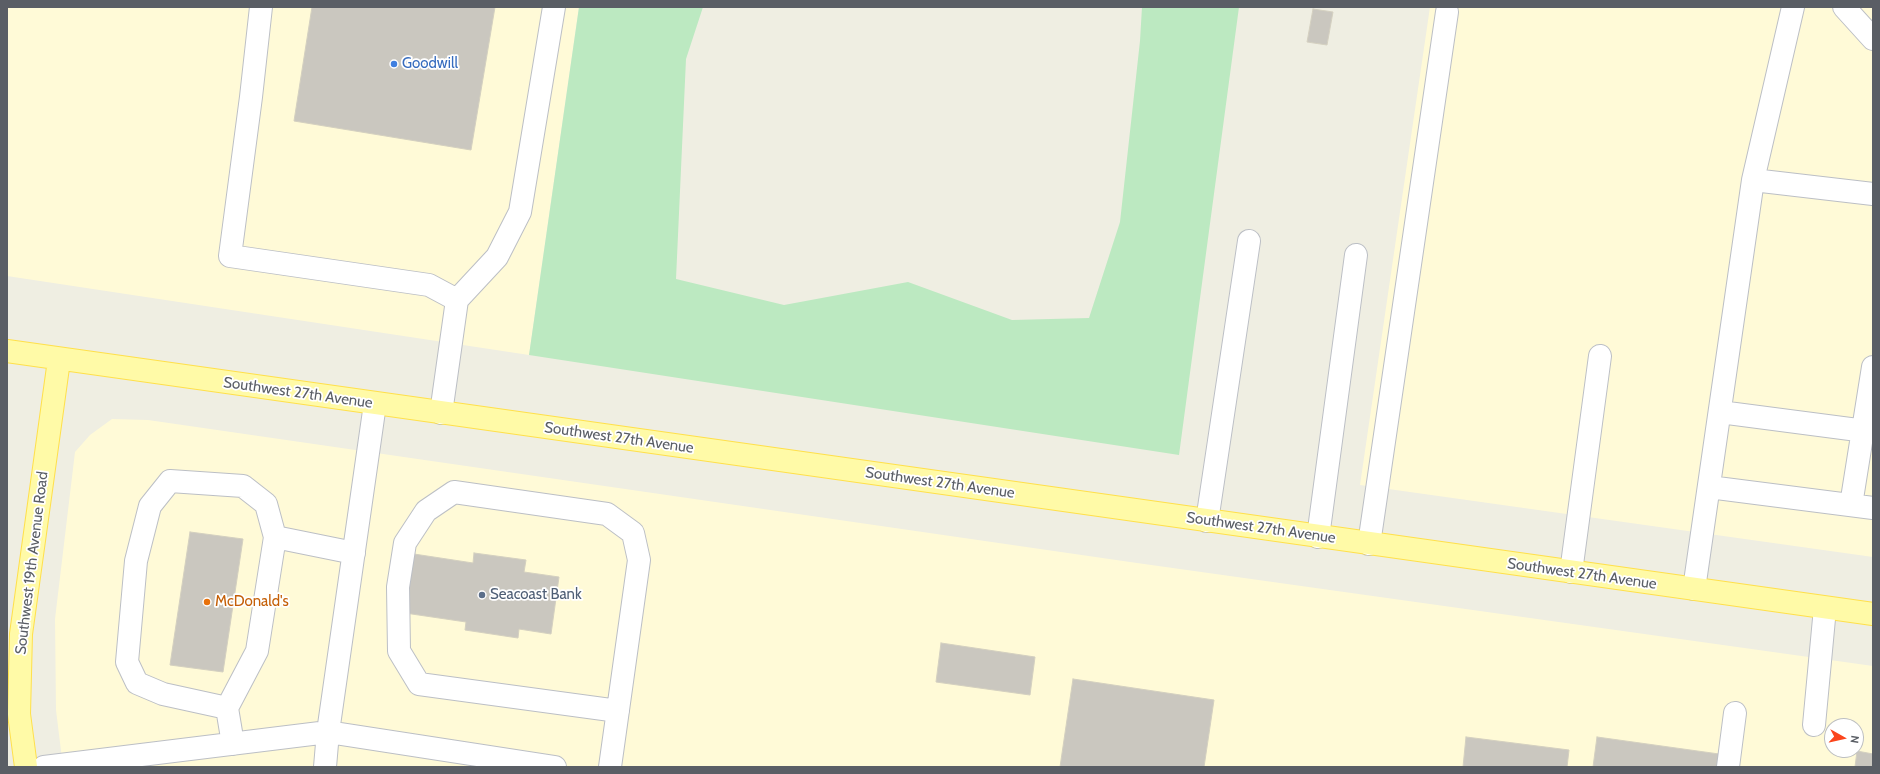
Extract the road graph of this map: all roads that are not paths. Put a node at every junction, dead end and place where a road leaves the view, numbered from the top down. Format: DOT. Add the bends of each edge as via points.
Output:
graph roads {
  1 [pos="261,7"];
  2 [pos="554,7"];
  3 [pos="1793,7"];
  4 [pos="1844,7"];
  5 [pos="1447,12"];
  6 [pos="1873,38"];
  7 [pos="1753,180"];
  8 [pos="1873,194"];
  9 [pos="1249,241"];
  10 [pos="1356,255"];
  11 [pos="457,300"];
  12 [pos="7,351"];
  13 [pos="1600,356"];
  14 [pos="59,360"];
  15 [pos="1873,367"];
  16 [pos="375,404"];
  17 [pos="1720,412"];
  18 [pos="441,413"];
  19 [pos="1868,422"];
  20 [pos="1709,487"];
  21 [pos="1852,506"];
  22 [pos="1873,508"];
  23 [pos="1207,521"];
  24 [pos="1318,536"];
  25 [pos="275,538"];
  26 [pos="1369,544"];
  27 [pos="354,553"];
  28 [pos="1571,572"];
  29 [pos="1694,589"];
  30 [pos="1825,608"];
  31 [pos="1873,614"];
  32 [pos="227,708"];
  33 [pos="618,711"];
  34 [pos="1735,713"];
  35 [pos="1814,725"];
  36 [pos="328,732"];
  37 [pos="233,744"];
  38 [pos="137,761"];
  39 [pos="26,767"];
  40 [pos="44,767"];
  41 [pos="325,767"];
  42 [pos="555,767"];
  43 [pos="610,767"];
  44 [pos="1728,767"];
  1 -- 11 [label="lane" via="230,256 429,285"];
  2 -- 11 [label="lane" via="520,212 497,257"];
  3 -- 7 [label="lane"];
  4 -- 6 [label="lane"];
  5 -- 26 [label="lane"];
  7 -- 8 [label="lane"];
  7 -- 17 [label="lane"];
  9 -- 23 [label="lane"];
  10 -- 24 [label="lane"];
  11 -- 18 [label="lane"];
  12 -- 14 [label="main road, Southwest 27th Avenue"];
  13 -- 28 [label="lane"];
  14 -- 16 [label="main road, Southwest 27th Avenue"];
  14 -- 39 [label="main road, Southwest 19th Avenue Road" via="21,634 19,714"];
  15 -- 19 [label="lane"];
  16 -- 18 [label="main road, Southwest 27th Avenue"];
  16 -- 27 [label="lane"];
  17 -- 19 [label="lane"];
  17 -- 20 [label="lane"];
  18 -- 23 [label="main road, Southwest 27th Avenue"];
  19 -- 21 [label="lane"];
  20 -- 21 [label="lane"];
  20 -- 29 [label="lane"];
  21 -- 22 [label="lane"];
  23 -- 24 [label="main road, Southwest 27th Avenue"];
  24 -- 26 [label="main road, Southwest 27th Avenue"];
  25 -- 27 [label="lane"];
  25 -- 32 [label="lane" via="257,652"];
  25 -- 32 [label="lane" via="266,504 243,486 170,481 150,506 136,561 126,662 137,683 163,694"];
  26 -- 28 [label="main road, Southwest 27th Avenue"];
  27 -- 36 [label="lane"];
  28 -- 29 [label="main road, Southwest 27th Avenue"];
  29 -- 30 [label="main road, Southwest 27th Avenue"];
  30 -- 31 [label="main road, Southwest 27th Avenue"];
  30 -- 35 [label="lane"];
  32 -- 37 [label="lane"];
  33 -- 33 [label="lane" via="639,560 633,533 607,514 454,492 426,511 405,543 398,587 399,651 419,684"];
  33 -- 43 [label="lane"];
  34 -- 44 [label="lane"];
  36 -- 37 [label="lane"];
  36 -- 41 [label="lane"];
  36 -- 42 [label="lane"];
  37 -- 38 [label="lane"];
  38 -- 40 [label="lane"];
}
